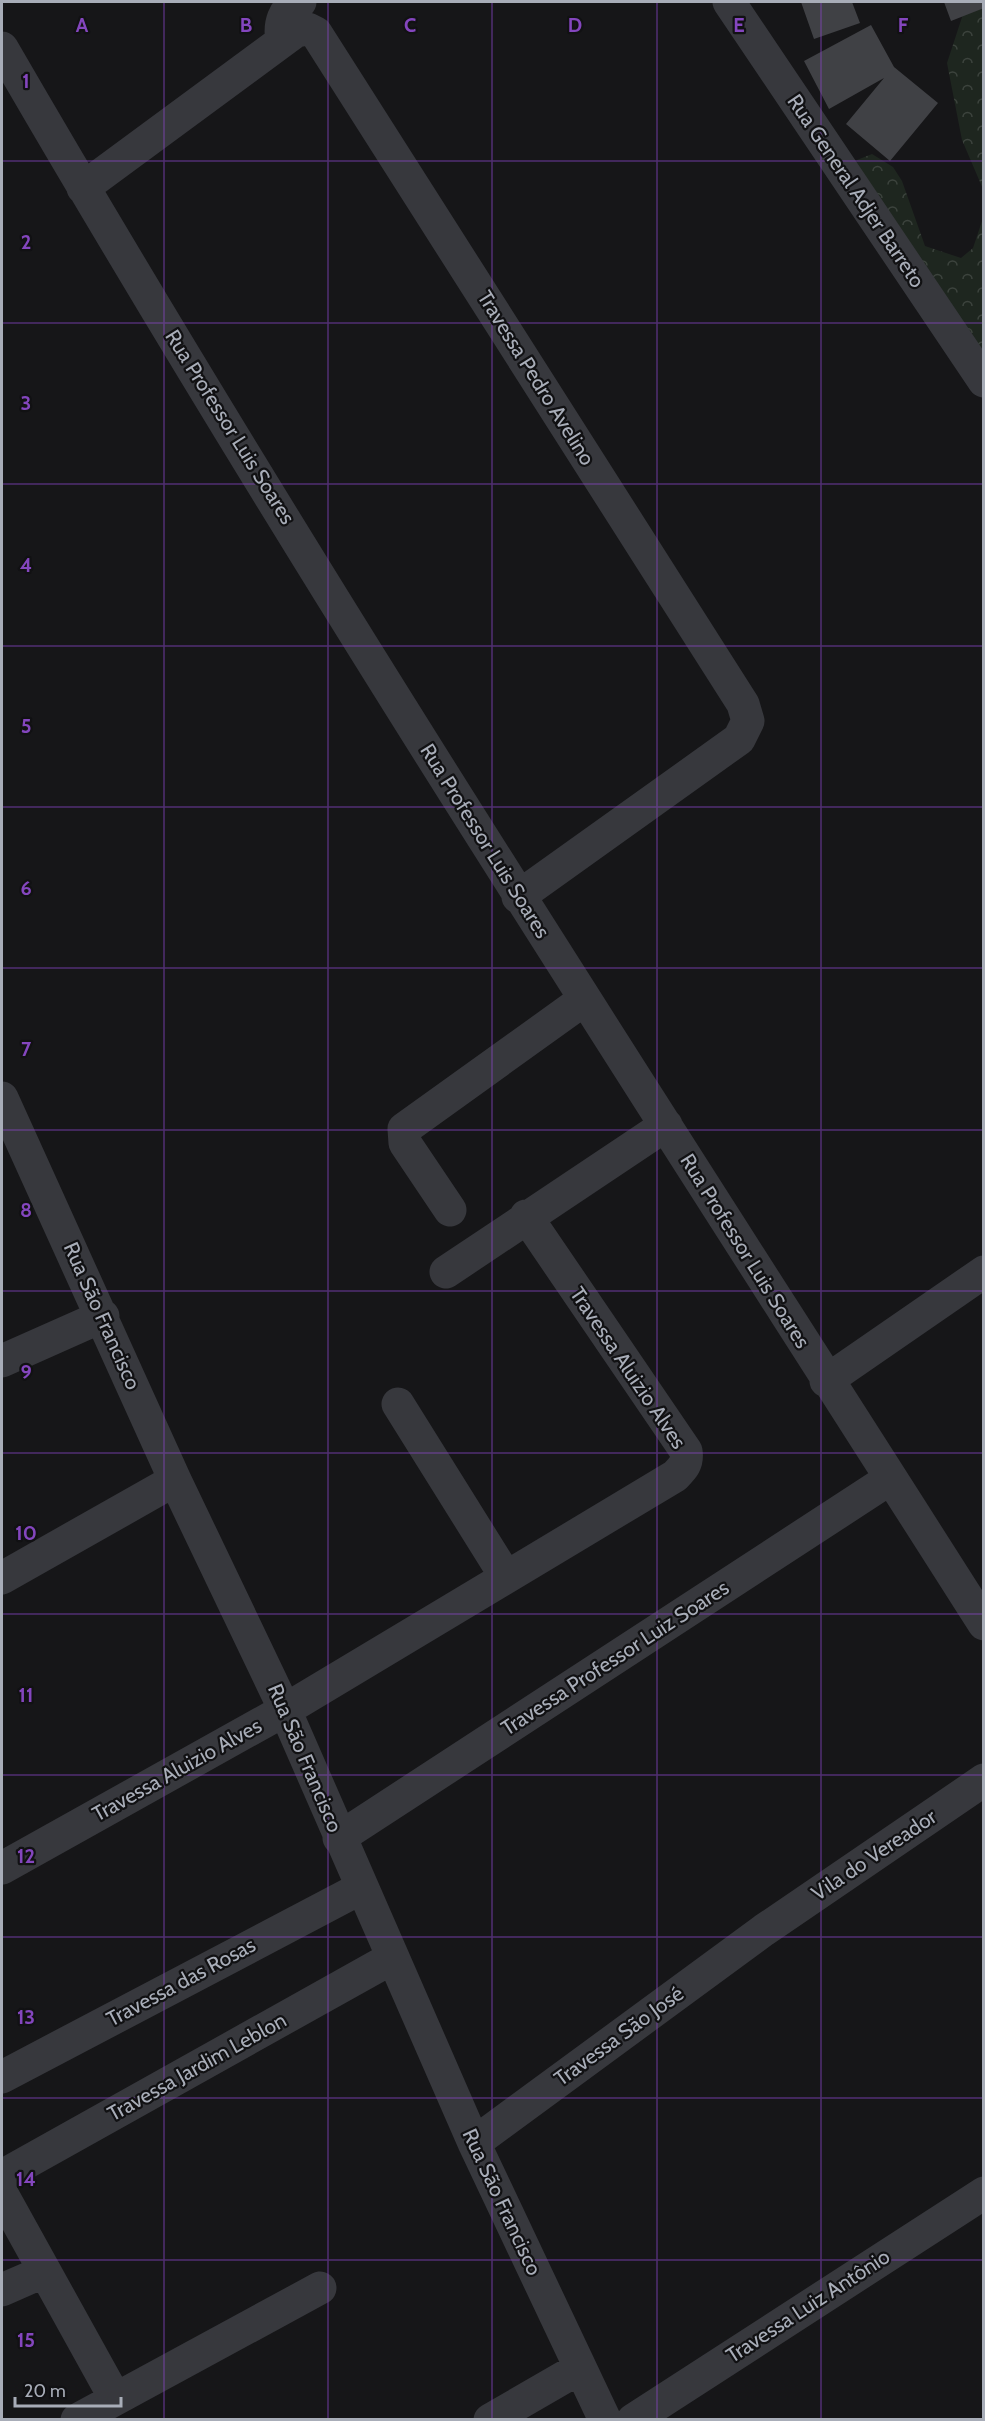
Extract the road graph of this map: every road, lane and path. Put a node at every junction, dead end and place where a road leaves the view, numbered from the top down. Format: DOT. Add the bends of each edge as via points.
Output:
graph roads {
  1 [pos="300,2"];
  2 [pos="729,2"];
  3 [pos="282,41"];
  4 [pos="2,48"];
  5 [pos="83,188"];
  6 [pos="984,381"];
  7 [pos="518,897"];
  8 [pos="585,999"];
  9 [pos="2,1098"];
  10 [pos="666,1125"];
  11 [pos="450,1210"];
  12 [pos="526,1216"];
  13 [pos="446,1272"];
  14 [pos="984,1272"];
  15 [pos="103,1316"];
  16 [pos="2,1361"];
  17 [pos="826,1381"];
  18 [pos="398,1404"];
  19 [pos="891,1478"];
  20 [pos="176,1480"];
  21 [pos="506,1577"];
  22 [pos="2,1578"];
  23 [pos="984,1624"];
  24 [pos="285,1710"];
  25 [pos="984,1780"];
  26 [pos="339,1838"];
  27 [pos="2,1868"];
  28 [pos="361,1888"];
  29 [pos="764,1930"];
  30 [pos="392,1958"];
  31 [pos="2,2077"];
  32 [pos="474,2143"];
  33 [pos="2,2176"];
  34 [pos="984,2193"];
  35 [pos="2,2194"];
  36 [pos="43,2272"];
  37 [pos="320,2288"];
  38 [pos="2,2290"];
  39 [pos="580,2368"];
  40 [pos="115,2398"];
  41 [pos="76,2420"];
  42 [pos="490,2420"];
  43 [pos="604,2420"];
  44 [pos="633,2420"];
  1 -- 3 [label="street" via="285,14 279,27"];
  2 -- 6 [label="street, Rua General Adjer Barreto"];
  3 -- 5 [label="street, Travessa Pedro Avelino"];
  3 -- 7 [label="street, Travessa Pedro Avelino" via="303,28 316,33 321,40 737,694 748,720 739,739"];
  4 -- 5 [label="street, Rua Professor Luis Soares"];
  5 -- 7 [label="street, Rua Professor Luis Soares"];
  7 -- 8 [label="street, Rua Professor Luis Soares"];
  8 -- 10 [label="street, Rua Professor Luis Soares"];
  8 -- 11 [label="street" via="404,1129 405,1143"];
  9 -- 15 [label="street, Rua São Francisco"];
  10 -- 12 [label="street"];
  10 -- 17 [label="street, Rua Professor Luis Soares"];
  12 -- 13 [label="street"];
  12 -- 21 [label="street, Travessa Aluizio Alves" via="686,1451 687,1460 675,1476"];
  14 -- 17 [label="street"];
  15 -- 16 [label="street"];
  15 -- 20 [label="street, Rua São Francisco"];
  17 -- 19 [label="street, Rua Professor Luis Soares"];
  18 -- 21 [label="street"];
  19 -- 23 [label="street, Rua Professor Luis Soares"];
  19 -- 26 [label="street, Travessa Professor Luiz Soares"];
  20 -- 22 [label="street"];
  20 -- 24 [label="street, Rua São Francisco"];
  21 -- 24 [label="street, Travessa Aluizio Alves"];
  24 -- 26 [label="street, Rua São Francisco"];
  24 -- 27 [label="street, Travessa Aluizio Alves"];
  25 -- 29 [label="street, Vila do Vereador"];
  26 -- 28 [label="street, Rua São Francisco"];
  28 -- 30 [label="street, Rua São Francisco"];
  28 -- 31 [label="street, Travessa das Rosas"];
  29 -- 32 [label="street, Travessa São José"];
  30 -- 32 [label="street, Rua São Francisco"];
  30 -- 33 [label="street, Travessa Jardim Leblon"];
  32 -- 39 [label="street, Rua São Francisco"];
  34 -- 44 [label="street, Travessa Luiz Antônio"];
  35 -- 36 [label="street"];
  36 -- 38 [label="street"];
  36 -- 40 [label="street"];
  37 -- 40 [label="street"];
  39 -- 42 [label="street"];
  39 -- 43 [label="street, Rua São Francisco"];
  40 -- 41 [label="street"];
}
